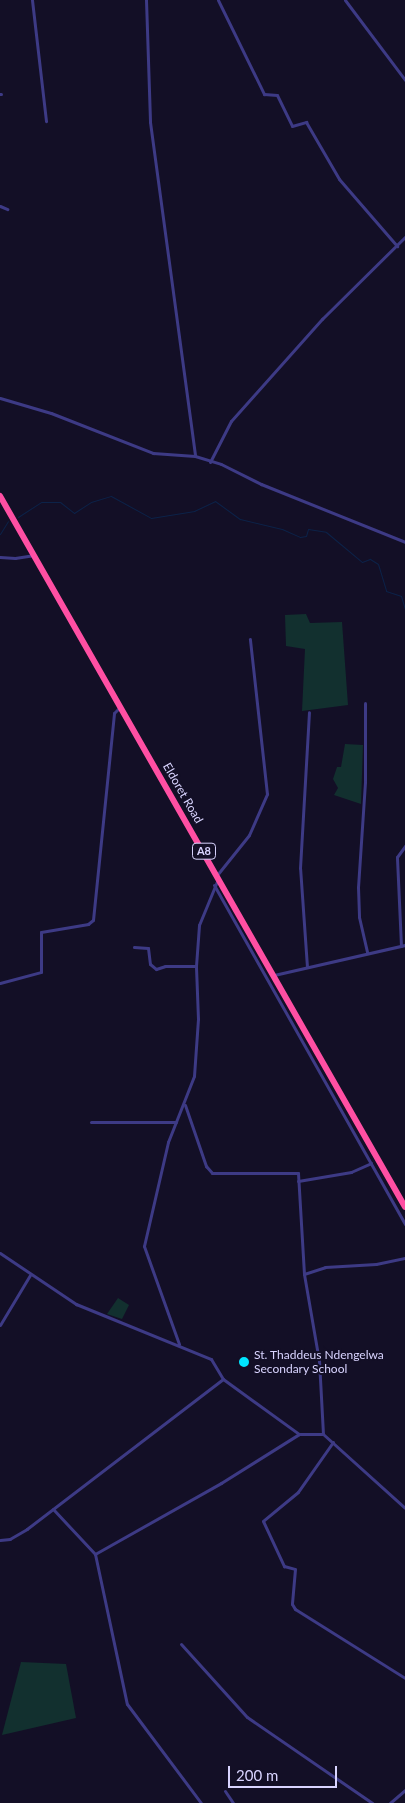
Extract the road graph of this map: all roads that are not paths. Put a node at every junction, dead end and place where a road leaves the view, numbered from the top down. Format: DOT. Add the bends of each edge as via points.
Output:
graph roads {
  1 [pos="32,0"];
  2 [pos="146,0"];
  3 [pos="218,0"];
  4 [pos="346,0"];
  5 [pos="405,80"];
  6 [pos="46,121"];
  7 [pos="0,206"];
  8 [pos="7,209"];
  9 [pos="405,237"];
  10 [pos="397,246"];
  11 [pos="0,398"];
  12 [pos="195,456"];
  13 [pos="210,462"];
  14 [pos="0,496"];
  15 [pos="405,542"];
  16 [pos="34,555"];
  17 [pos="0,557"];
  18 [pos="250,638"];
  19 [pos="365,703"];
  20 [pos="119,708"];
  21 [pos="309,712"];
  22 [pos="405,846"];
  23 [pos="217,877"];
  24 [pos="214,885"];
  25 [pos="403,946"];
  26 [pos="134,947"];
  27 [pos="367,953"];
  28 [pos="196,966"];
  29 [pos="306,967"];
  30 [pos="274,976"];
  31 [pos="0,983"];
  32 [pos="184,1104"];
  33 [pos="91,1122"];
  34 [pos="176,1122"];
  35 [pos="371,1163"];
  36 [pos="297,1181"];
  37 [pos="405,1207"];
  38 [pos="405,1224"];
  39 [pos="0,1253"];
  40 [pos="405,1258"];
  41 [pos="304,1274"];
  42 [pos="30,1275"];
  43 [pos="0,1325"];
  44 [pos="179,1344"];
  45 [pos="224,1379"];
  46 [pos="299,1434"];
  47 [pos="323,1434"];
  48 [pos="333,1442"];
  49 [pos="405,1508"];
  50 [pos="53,1509"];
  51 [pos="0,1540"];
  52 [pos="95,1554"];
  53 [pos="181,1644"];
  54 [pos="405,1678"];
  55 [pos="405,1790"];
  56 [pos="225,1791"];
  57 [pos="200,1803"];
  58 [pos="233,1803"];
  59 [pos="372,1803"];
  60 [pos="390,1803"];
  1 -- 6 [label="street"];
  2 -- 12 [label="street" via="150,122"];
  3 -- 10 [label="street" via="264,94 277,95 292,126 306,122 339,178"];
  4 -- 5 [label="street"];
  7 -- 8 [label="street"];
  9 -- 10 [label="street"];
  10 -- 13 [label="street" via="322,319 231,421"];
  11 -- 12 [label="street" via="51,413 153,453"];
  12 -- 13 [label="street"];
  13 -- 15 [label="street"];
  14 -- 16 [label="highway, Eldoret Road / A8"];
  16 -- 17 [label="street"];
  16 -- 20 [label="highway, Eldoret Road / A8"];
  18 -- 23 [label="street" via="267,794 249,835"];
  19 -- 27 [label="street" via="365,782 358,887 359,917"];
  20 -- 23 [label="highway, Eldoret Road / A8" via="176,801"];
  20 -- 31 [label="street" via="114,712 94,920 88,924 43,931 40,972"];
  21 -- 29 [label="street" via="300,868"];
  22 -- 25 [label="street" via="397,856"];
  23 -- 24 [label="street"];
  23 -- 30 [label="highway, Eldoret Road / A8"];
  24 -- 28 [label="street" via="201,917"];
  24 -- 35 [label="street"];
  25 -- 27 [label="street"];
  26 -- 28 [label="street" via="148,948 150,964 156,969"];
  27 -- 29 [label="street"];
  28 -- 32 [label="street" via="199,1000 195,1067"];
  29 -- 30 [label="street"];
  30 -- 37 [label="highway, Eldoret Road / A8"];
  32 -- 34 [label="street"];
  32 -- 36 [label="street" via="206,1166 212,1173 294,1171 299,1175"];
  33 -- 34 [label="street"];
  34 -- 44 [label="street" via="168,1142 144,1246"];
  35 -- 36 [label="street" via="344,1173"];
  35 -- 38 [label="street"];
  36 -- 41 [label="street" via="304,1233"];
  39 -- 42 [label="street"];
  40 -- 41 [label="street" via="376,1264 325,1267"];
  41 -- 47 [label="street" via="319,1361"];
  42 -- 43 [label="street"];
  42 -- 44 [label="street" via="76,1304"];
  44 -- 45 [label="street" via="211,1359"];
  45 -- 46 [label="street"];
  45 -- 50 [label="street"];
  46 -- 47 [label="street"];
  46 -- 52 [label="street" via="221,1483"];
  47 -- 48 [label="street"];
  48 -- 49 [label="street"];
  48 -- 54 [label="street" via="298,1492 263,1521 284,1566 295,1569 292,1604 295,1609"];
  50 -- 51 [label="street" via="19,1534"];
  50 -- 52 [label="street"];
  52 -- 57 [label="street" via="125,1699"];
  53 -- 59 [label="street" via="247,1717"];
  55 -- 60 [label="street"];
  56 -- 58 [label="street"];
}
